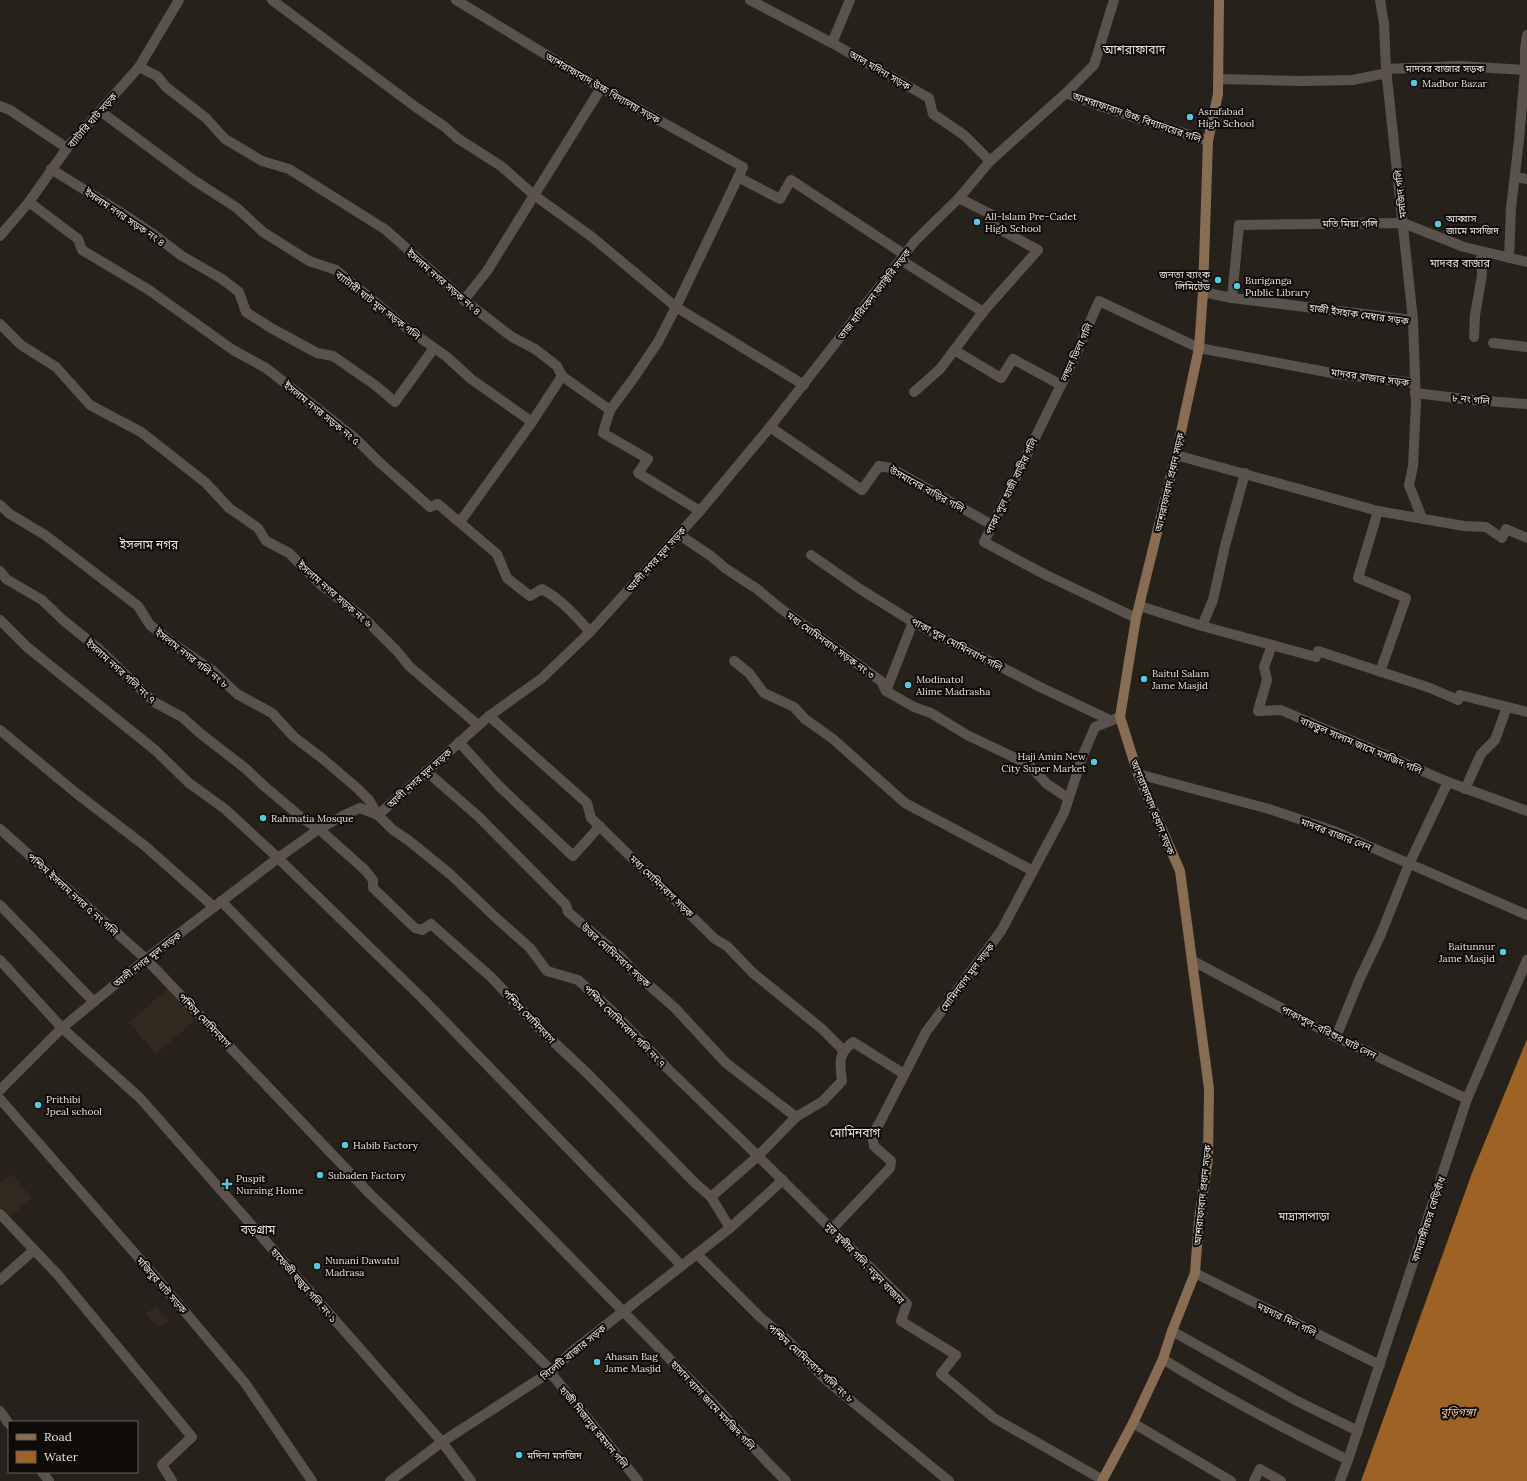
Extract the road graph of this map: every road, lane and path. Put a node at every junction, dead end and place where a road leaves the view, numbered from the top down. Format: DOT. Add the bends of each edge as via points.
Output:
graph roads {
  1 [pos="179,0"];
  2 [pos="272,0"];
  3 [pos="456,0"];
  4 [pos="750,0"];
  5 [pos="850,0"];
  6 [pos="1114,0"];
  7 [pos="1219,0"];
  8 [pos="1380,0"];
  9 [pos="1527,35"];
  10 [pos="832,43"];
  11 [pos="139,67"];
  12 [pos="1526,70"];
  13 [pos="1386,71"];
  14 [pos="1218,79"];
  15 [pos="601,88"];
  16 [pos="1066,93"];
  17 [pos="0,106"];
  18 [pos="100,111"];
  19 [pos="1523,140"];
  20 [pos="1208,141"];
  21 [pos="67,148"];
  22 [pos="990,161"];
  23 [pos="51,169"];
  24 [pos="738,177"];
  25 [pos="1515,177"];
  26 [pos="1527,179"];
  27 [pos="534,195"];
  28 [pos="958,198"];
  29 [pos="29,202"];
  30 [pos="1403,223"];
  31 [pos="0,236"];
  32 [pos="1482,252"];
  33 [pos="903,257"];
  34 [pos="1509,258"];
  35 [pos="1527,262"];
  36 [pos="1203,292"];
  37 [pos="1232,298"];
  38 [pos="464,300"];
  39 [pos="676,307"];
  40 [pos="983,312"];
  41 [pos="1413,320"];
  42 [pos="0,324"];
  43 [pos="1474,337"];
  44 [pos="1493,343"];
  45 [pos="1527,347"];
  46 [pos="434,348"];
  47 [pos="1199,348"];
  48 [pos="954,350"];
  49 [pos="562,376"];
  50 [pos="804,385"];
  51 [pos="1061,385"];
  52 [pos="1415,388"];
  53 [pos="914,392"];
  54 [pos="1527,404"];
  55 [pos="610,410"];
  56 [pos="532,422"];
  57 [pos="770,427"];
  58 [pos="1176,455"];
  59 [pos="1245,473"];
  60 [pos="0,505"];
  61 [pos="700,511"];
  62 [pos="1378,511"];
  63 [pos="1422,518"];
  64 [pos="460,522"];
  65 [pos="992,525"];
  66 [pos="678,534"];
  67 [pos="1527,538"];
  68 [pos="811,555"];
  69 [pos="0,571"];
  70 [pos="1140,606"];
  71 [pos="1136,618"];
  72 [pos="0,620"];
  73 [pos="913,622"];
  74 [pos="1202,626"];
  75 [pos="590,632"];
  76 [pos="1272,645"];
  77 [pos="734,661"];
  78 [pos="1380,672"];
  79 [pos="886,691"];
  80 [pos="1508,707"];
  81 [pos="1527,712"];
  82 [pos="489,716"];
  83 [pos="1120,717"];
  84 [pos="1110,720"];
  85 [pos="478,725"];
  86 [pos="0,730"];
  87 [pos="459,742"];
  88 [pos="426,771"];
  89 [pos="1138,774"];
  90 [pos="1448,782"];
  91 [pos="1465,789"];
  92 [pos="1068,798"];
  93 [pos="1527,811"];
  94 [pos="378,815"];
  95 [pos="600,826"];
  96 [pos="0,829"];
  97 [pos="318,829"];
  98 [pos="278,858"];
  99 [pos="1408,864"];
  100 [pos="1033,871"];
  101 [pos="217,904"];
  102 [pos="0,905"];
  103 [pos="1527,915"];
  104 [pos="146,959"];
  105 [pos="0,960"];
  106 [pos="1527,960"];
  107 [pos="1193,961"];
  108 [pos="94,1002"];
  109 [pos="62,1028"];
  110 [pos="1336,1037"];
  111 [pos="843,1050"];
  112 [pos="904,1074"];
  113 [pos="0,1090"];
  114 [pos="0,1099"];
  115 [pos="1467,1099"];
  116 [pos="796,1117"];
  117 [pos="758,1156"];
  118 [pos="783,1180"];
  119 [pos="711,1197"];
  120 [pos="0,1214"];
  121 [pos="730,1228"];
  122 [pos="832,1229"];
  123 [pos="34,1250"];
  124 [pos="697,1254"];
  125 [pos="682,1266"];
  126 [pos="1195,1273"];
  127 [pos="0,1280"];
  128 [pos="622,1311"];
  129 [pos="1172,1331"];
  130 [pos="1163,1359"];
  131 [pos="1380,1365"];
  132 [pos="550,1371"];
  133 [pos="0,1411"];
  134 [pos="8,1423"];
  135 [pos="1133,1423"];
  136 [pos="1358,1431"];
  137 [pos="442,1442"];
  138 [pos="1348,1460"];
  139 [pos="43,1473"];
  140 [pos="49,1481"];
  141 [pos="172,1481"];
  142 [pos="312,1481"];
  143 [pos="390,1481"];
  144 [pos="471,1481"];
  145 [pos="638,1481"];
  146 [pos="786,1481"];
  147 [pos="949,1481"];
  148 [pos="1102,1481"];
  149 [pos="1231,1481"];
  150 [pos="1254,1481"];
  151 [pos="1281,1481"];
  152 [pos="1340,1481"];
  1 -- 11 [label="street, ব্যাটারি ঘাট সড়ক"];
  2 -- 27 [label="street" via="446,127 457,138 502,166"];
  3 -- 15 [label="street, আশরাফাবাদ উচ্চ বিদ্যালয় সড়ক"];
  4 -- 10 [label="street, আল মদিনা সড়ক"];
  5 -- 10 [label="street"];
  6 -- 16 [label="street, তাজ হারিকেন ফ্যাক্টরি সড়ক" via="1094,65"];
  7 -- 14 [label="street, আশরাফাবাদ প্রধান সড়ক"];
  8 -- 13 [label="street, মসজিদ গলি"];
  9 -- 12 [label="street"];
  10 -- 22 [label="street, আল মদিনা সড়ক" via="929,98 933,114 964,135"];
  11 -- 18 [label="street, ব্যাটারি ঘাট সড়ক"];
  11 -- 38 [label="street, ইসলাম নগর সড়ক নং ৪" via="157,76 166,87 206,118 225,139 262,160 289,169 386,230"];
  12 -- 13 [label="street, মাদবর বাজার সড়ক" via="1460,66"];
  12 -- 19 [label="street"];
  13 -- 14 [label="street, মাদবর বাজার সড়ক" via="1346,80"];
  13 -- 30 [label="street, মসজিদ গলি"];
  14 -- 20 [label="street, আশরাফাবাদ প্রধান সড়ক" via="1218,94"];
  15 -- 24 [label="street, আশরাফাবাদ উচ্চ বিদ্যালয় সড়ক" via="743,167"];
  15 -- 27 [label="street"];
  16 -- 20 [label="street, আশরাফাবাদ উচ্চ বিদ্যালয়ের গলি"];
  16 -- 22 [label="street, তাজ হারিকেন ফ্যাক্টরি সড়ক"];
  17 -- 21 [label="street"];
  18 -- 21 [label="street, ব্যাটারি ঘাট সড়ক"];
  18 -- 46 [label="street, ব্যাটারী ঘাট মূল সড়ক গলি" via="192,179 237,208 263,232 310,261 336,270"];
  19 -- 25 [label="street"];
  20 -- 36 [label="street, আশরাফাবাদ প্রধান সড়ক"];
  21 -- 23 [label="street, ব্যাটারি ঘাট সড়ক"];
  22 -- 28 [label="street, তাজ হারিকেন ফ্যাক্টরি সড়ক"];
  23 -- 29 [label="street, ব্যাটারি ঘাট সড়ক"];
  23 -- 46 [label="street, ইসলাম নগর সড়ক নং ৪" via="117,210 182,256 222,279 239,292 246,312 317,353 333,356 395,402"];
  24 -- 33 [label="street" via="780,200 791,180"];
  24 -- 39 [label="street"];
  25 -- 26 [label="street"];
  25 -- 34 [label="street"];
  27 -- 38 [label="street" via="487,271"];
  27 -- 39 [label="street" via="592,238"];
  28 -- 33 [label="street, তাজ হারিকেন ফ্যাক্টরি সড়ক" via="915,241"];
  28 -- 40 [label="street" via="994,216 990,224 1038,250"];
  29 -- 31 [label="street, ব্যাটারি ঘাট সড়ক"];
  29 -- 64 [label="street, ইসলাম নগর সড়ক নং ৫" via="78,239 82,250 150,290 232,350 266,368 356,439 430,507 438,504"];
  30 -- 32 [label="street, মতি মিয়া গলি"];
  30 -- 37 [label="street, মতি মিয়া গলি" via="1239,225"];
  30 -- 41 [label="street, মসজিদ গলি"];
  32 -- 34 [label="street, মতি মিয়া গলি"];
  32 -- 43 [label="street" via="1482,275"];
  33 -- 40 [label="street"];
  33 -- 50 [label="street, তাজ হারিকেন ফ্যাক্টরি সড়ক"];
  34 -- 35 [label="street, মতি মিয়া গলি"];
  36 -- 37 [label="street, হাজী ইসহাক মেম্বার সড়ক"];
  36 -- 47 [label="street, আশরাফাবাদ প্রধান সড়ক"];
  37 -- 41 [label="street, হাজী ইসহাক মেম্বার সড়ক"];
  38 -- 49 [label="street, ইসলাম নগর সড়ক নং ৪" via="512,337 535,349 557,366"];
  39 -- 50 [label="street"];
  39 -- 55 [label="street" via="658,342"];
  40 -- 48 [label="street"];
  41 -- 52 [label="street, হাজী ইসহাক মেম্বার সড়ক"];
  42 -- 85 [label="street, ইসলাম নগর সড়ক নং ৬" via="21,345 56,367 90,405 141,432 206,483 228,508 258,528 266,541 289,553 320,584 365,619 398,651 409,666"];
  44 -- 45 [label="street"];
  46 -- 56 [label="street, ব্যাটারী ঘাট মূল সড়ক গলি" via="471,379"];
  47 -- 51 [label="street, লন্ডন ভিলা গলি" via="1099,301"];
  47 -- 52 [label="street, মাদবর বাজার সড়ক"];
  47 -- 58 [label="street, আশরাফাবাদ প্রধান সড়ক"];
  48 -- 51 [label="street, লন্ডন ভিলা গলি" via="1001,378 1013,359"];
  48 -- 53 [label="street" via="940,369"];
  49 -- 55 [label="street, ইসলাম নগর সড়ক নং ৪"];
  49 -- 56 [label="street"];
  50 -- 57 [label="street, তাজ হারিকেন ফ্যাক্টরি সড়ক"];
  51 -- 65 [label="street, পাকা পুল হাজী বাড়ীর গলি"];
  52 -- 54 [label="street, ৮ নং গলি" via="1473,400"];
  52 -- 63 [label="street, হাজী ইসহাক মেম্বার সড়ক" via="1413,466 1409,485"];
  55 -- 61 [label="street" via="603,433 648,459 638,473"];
  56 -- 64 [label="street"];
  57 -- 61 [label="street, তাজ হারিকেন ফ্যাক্টরি সড়ক"];
  57 -- 65 [label="street, উসমানের বাড়ির গলি" via="862,490 879,466 891,468"];
  58 -- 59 [label="street"];
  58 -- 70 [label="street, আশরাফাবাদ প্রধান সড়ক"];
  59 -- 62 [label="street"];
  59 -- 74 [label="street" via="1213,600"];
  60 -- 94 [label="street, ইসলাম নগর গলি নং ৮" via="45,535 138,606 150,625 213,671 237,694 272,713 294,737 370,800"];
  61 -- 66 [label="street, আলী নগর মূল সড়ক"];
  62 -- 63 [label="street"];
  62 -- 78 [label="street" via="1358,578 1406,598"];
  63 -- 67 [label="street" via="1464,526 1486,527 1502,538 1506,529"];
  64 -- 75 [label="street, ইসলাম নগর সড়ক নং ৫" via="497,554 507,578 530,596 542,589 555,597 570,608"];
  65 -- 71 [label="street, পাকা পুল হাজী বাড়ীর গলি" via="984,542"];
  66 -- 75 [label="street, আলী নগর মূল সড়ক"];
  66 -- 79 [label="street, মধ্য মোমিনবাগ সড়ক নং ৩" via="881,681"];
  68 -- 73 [label="street, পাকা পুল মোমিনবাগ গলি"];
  69 -- 97 [label="street, ইসলাম নগর গলি নং ৭" via="6,579 42,600 100,650 154,702 182,717"];
  70 -- 71 [label="street, আশরাফাবাদ প্রধান সড়ক"];
  70 -- 74 [label="street"];
  71 -- 83 [label="street, আশরাফাবাদ প্রধান সড়ক"];
  72 -- 98 [label="street" via="28,647 155,750 189,783 225,809"];
  73 -- 79 [label="street"];
  73 -- 84 [label="street, পাকা পুল মোমিনবাগ গলি"];
  74 -- 76 [label="street"];
  75 -- 82 [label="street, আলী নগর মূল সড়ক" via="541,679"];
  76 -- 78 [label="street" via="1316,657 1318,651"];
  76 -- 90 [label="street, বায়তুল সালাম জামে মসজিদ গলি" via="1264,667 1267,680 1258,711 1281,710"];
  77 -- 100 [label="street" via="749,673 764,693 794,707 804,719 833,740 905,803"];
  78 -- 80 [label="street" via="1458,700 1460,695"];
  79 -- 92 [label="street, মধ্য মোমিনবাগ সড়ক নং ৩" via="1028,764 1047,784"];
  80 -- 81 [label="street"];
  80 -- 91 [label="street" via="1495,740 1481,754"];
  82 -- 85 [label="street, আলী নগর মূল সড়ক"];
  82 -- 95 [label="street, মধ্য মোমিনবাগ সড়ক" via="587,803 591,818"];
  83 -- 84 [label="street, মোমিনবাগ মূল সড়ক"];
  83 -- 89 [label="street, আশরাফাবাদ প্রধান সড়ক"];
  84 -- 92 [label="street, মোমিনবাগ মূল সড়ক" via="1095,727"];
  85 -- 87 [label="street, আলী নগর মূল সড়ক"];
  86 -- 101 [label="street"];
  87 -- 88 [label="street, আলী নগর মূল সড়ক"];
  87 -- 95 [label="street" via="499,786 573,856"];
  88 -- 94 [label="street, আলী নগর মূল সড়ক"];
  88 -- 116 [label="street, উত্তর মোমিনবাগ সড়ক" via="479,817 566,905 568,912 675,1008 726,1062"];
  89 -- 99 [label="street, মাদবর বাজার লেন" via="1276,812 1334,831"];
  89 -- 107 [label="street, আশরাফাবাদ প্রধান সড়ক" via="1180,871"];
  90 -- 91 [label="street, বায়তুল সালাম জামে মসজিদ গলি"];
  90 -- 99 [label="street"];
  91 -- 93 [label="street, বায়তুল সালাম জামে মসজিদ গলি"];
  92 -- 100 [label="street, মোমিনবাগ মূল সড়ক" via="1064,813"];
  94 -- 97 [label="street, আলী নগর মূল সড়ক" via="360,808"];
  94 -- 117 [label="street, পশ্চিম মোমিনবাগ গলি নং ৭" via="393,830 450,874 530,948 547,971 578,980"];
  95 -- 111 [label="street, মধ্য মোমিনবাগ সড়ক" via="715,938"];
  96 -- 104 [label="street, পশ্চিম ইসলাম নগর ৫ নং গলি"];
  97 -- 98 [label="street, আলী নগর মূল সড়ক"];
  97 -- 119 [label="street, পশ্চিম মোমিনবাগ" via="365,870 373,880 373,888 415,928 422,930 431,924 491,977 541,1030"];
  98 -- 101 [label="street, আলী নগর মূল সড়ক"];
  98 -- 125 [label="street" via="424,1000"];
  99 -- 103 [label="street, মাদবর বাজার লেন"];
  99 -- 110 [label="street"];
  100 -- 112 [label="street, মোমিনবাগ মূল সড়ক" via="1001,931 926,1032"];
  101 -- 104 [label="street, আলী নগর মূল সড়ক"];
  101 -- 128 [label="street"];
  102 -- 108 [label="street"];
  104 -- 108 [label="street, আলী নগর মূল সড়ক"];
  104 -- 132 [label="street, পশ্চিম মোমিনবাগ" via="370,1194"];
  105 -- 109 [label="street, হাফেজী হুজুর গলি নং ১"];
  106 -- 115 [label="street, কামরাঙ্গীরচর বেড়িবাঁধ"];
  107 -- 110 [label="street, পাকাপুল-বরিশুর ঘাট লেন"];
  107 -- 126 [label="street, আশরাফাবাদ প্রধান সড়ক" via="1209,1089 1208,1159 1199,1219"];
  108 -- 109 [label="street, আলী নগর মূল সড়ক"];
  109 -- 113 [label="street, আলী নগর মূল সড়ক"];
  109 -- 137 [label="street, হাফেজী হুজুর গলি নং ১" via="140,1098"];
  110 -- 115 [label="street, পাকাপুল-বরিশুর ঘাট লেন"];
  111 -- 112 [label="street" via="853,1042"];
  111 -- 116 [label="street" via="840,1063 842,1081 822,1101"];
  112 -- 122 [label="street, মোমিনবাগ মূল সড়ক" via="872,1135 874,1146 891,1161 890,1168"];
  114 -- 142 [label="street, মজিবুর ঘাট সড়ক" via="245,1383"];
  115 -- 131 [label="street, কামরাঙ্গীরচর বেড়িবাঁধ"];
  116 -- 117 [label="street"];
  117 -- 118 [label="street, নূর মুন্সীর গলি, নতুন বাজার"];
  117 -- 119 [label="street"];
  118 -- 121 [label="street"];
  118 -- 122 [label="street, নূর মুন্সীর গলি, নতুন বাজার"];
  119 -- 121 [label="street, পশ্চিম মোমিনবাগ"];
  120 -- 123 [label="street"];
  121 -- 124 [label="street, সিলেটি বাজার সড়ক"];
  122 -- 148 [label="street, নূর মুন্সীর গলি, নতুন বাজার" via="907,1304 901,1321 956,1355 941,1374 994,1418"];
  123 -- 127 [label="street"];
  123 -- 141 [label="street" via="192,1437 162,1465"];
  124 -- 125 [label="street, সিলেটি বাজার সড়ক"];
  124 -- 147 [label="street, পশ্চিম মোমিনবাগ গলি নং ৮" via="827,1381"];
  125 -- 128 [label="street, সিলেটি বাজার সড়ক"];
  126 -- 129 [label="street, আশরাফাবাদ প্রধান সড়ক"];
  126 -- 131 [label="street, ময়দার মিল গলি"];
  128 -- 132 [label="street, সিলেটি বাজার সড়ক"];
  128 -- 146 [label="street, হাসান ব্যাগ জামে মসজিদ গলি" via="708,1397"];
  129 -- 130 [label="street, আশরাফাবাদ প্রধান সড়ক"];
  129 -- 136 [label="street" via="1297,1401"];
  130 -- 135 [label="street, আশরাফাবাদ প্রধান সড়ক"];
  130 -- 138 [label="street" via="1203,1384"];
  131 -- 136 [label="street, কামরাঙ্গীরচর বেড়িবাঁধ"];
  132 -- 137 [label="street, সিলেটি বাজার সড়ক"];
  132 -- 145 [label="street, হাজী মিজানুর রহমান গলি"];
  133 -- 134 [label="street"];
  135 -- 148 [label="street, আশরাফাবাদ প্রধান সড়ক"];
  135 -- 149 [label="street"];
  136 -- 138 [label="street, কামরাঙ্গীরচর বেড়িবাঁধ"];
  137 -- 143 [label="street, সিলেটি বাজার সড়ক"];
  137 -- 144 [label="street, হাফেজী হুজুর গলি নং ১"];
  138 -- 152 [label="street, কামরাঙ্গীরচর বেড়িবাঁধ"];
  139 -- 140 [label="street"];
  150 -- 151 [label="street" via="1260,1469"];
}
